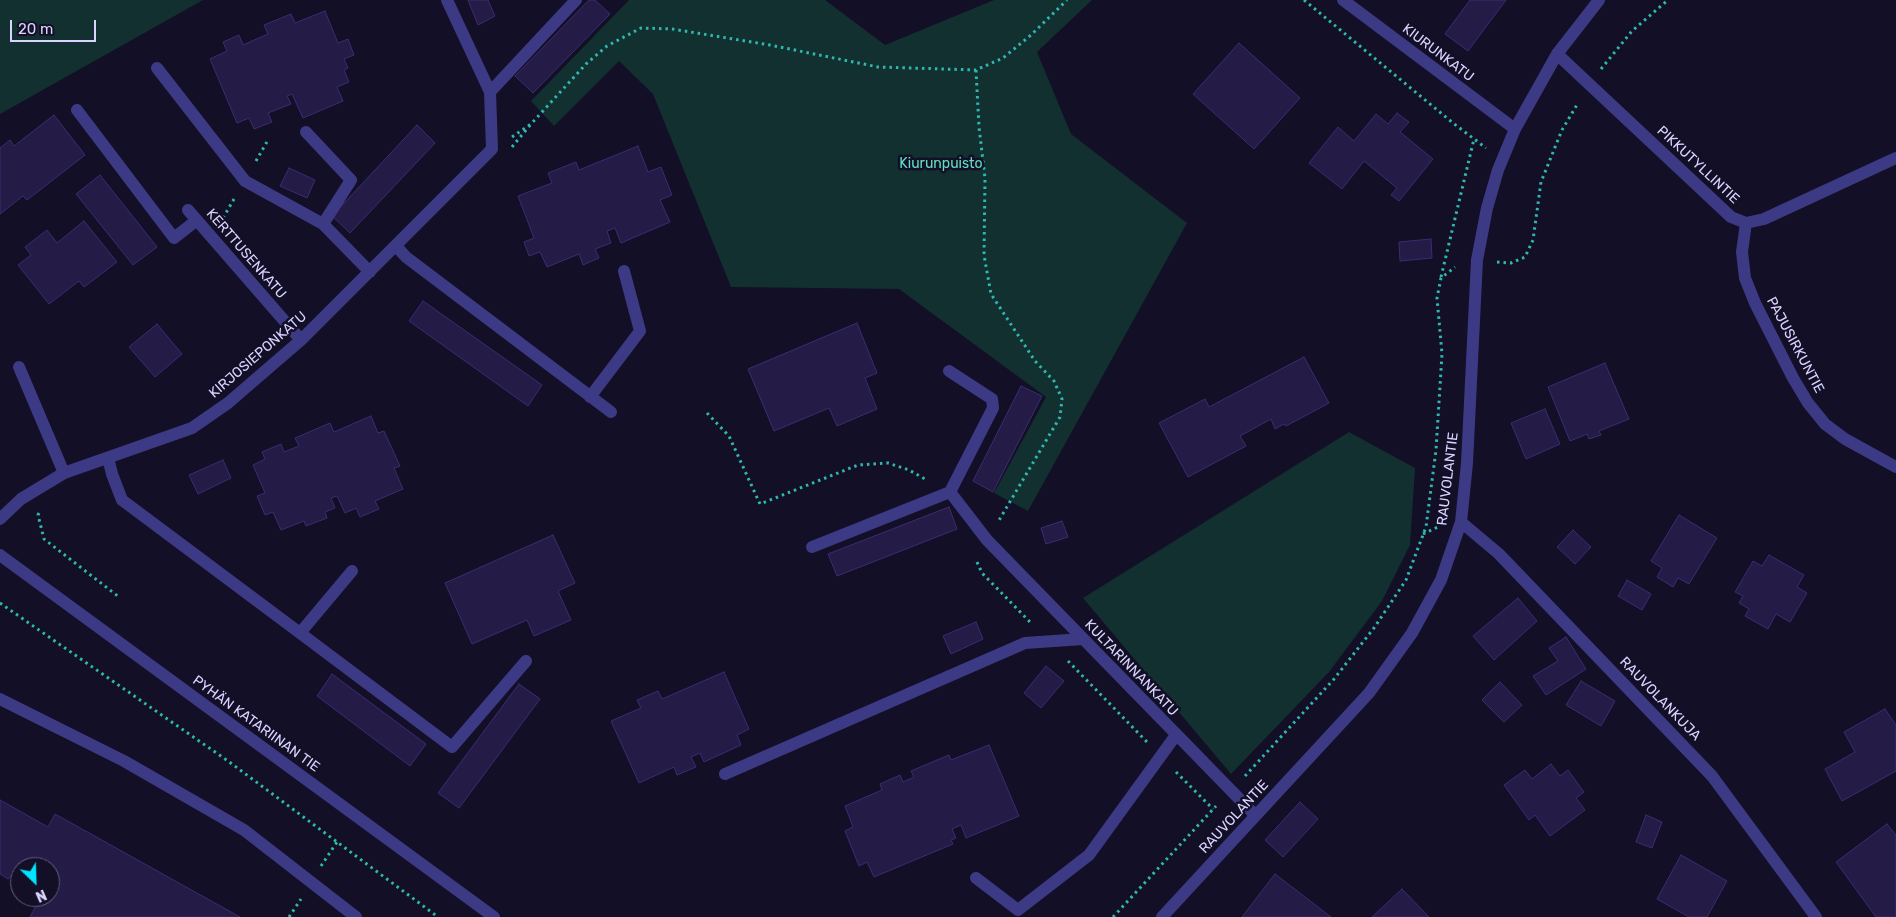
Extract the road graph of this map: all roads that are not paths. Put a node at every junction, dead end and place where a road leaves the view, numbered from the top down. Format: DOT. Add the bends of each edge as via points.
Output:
graph roads {
  1 [pos="447,0"];
  2 [pos="576,0"];
  3 [pos="1343,0"];
  4 [pos="1599,0"];
  5 [pos="1557,54"];
  6 [pos="157,68"];
  7 [pos="490,92"];
  8 [pos="77,110"];
  9 [pos="1514,129"];
  10 [pos="306,132"];
  11 [pos="1896,158"];
  12 [pos="188,210"];
  13 [pos="197,220"];
  14 [pos="1746,223"];
  15 [pos="323,224"];
  16 [pos="396,246"];
  17 [pos="624,271"];
  18 [pos="370,272"];
  19 [pos="301,340"];
  20 [pos="19,367"];
  21 [pos="950,372"];
  22 [pos="590,397"];
  23 [pos="611,412"];
  24 [pos="108,458"];
  25 [pos="1896,467"];
  26 [pos="64,473"];
  27 [pos="950,492"];
  28 [pos="0,519"];
  29 [pos="1461,522"];
  30 [pos="812,547"];
  31 [pos="0,554"];
  32 [pos="352,571"];
  33 [pos="300,633"];
  34 [pos="1082,639"];
  35 [pos="526,661"];
  36 [pos="0,699"];
  37 [pos="1176,736"];
  38 [pos="725,774"];
  39 [pos="1255,815"];
  40 [pos="976,878"];
  41 [pos="356,917"];
  42 [pos="494,917"];
  43 [pos="1162,917"];
  44 [pos="1816,917"];
  1 -- 7 [label="street"];
  2 -- 7 [label="street"];
  3 -- 9 [label="street, KIURUNKATU"];
  4 -- 5 [label="street, RAUVOLANTIE"];
  5 -- 9 [label="street, RAUVOLANTIE"];
  5 -- 14 [label="street, PIKKUTYLLINTIE" via="1731,216"];
  6 -- 15 [label="street" via="245,181"];
  7 -- 16 [label="street, KIRJOSIEPONKATU" via="492,149"];
  8 -- 13 [label="street" via="174,238"];
  9 -- 29 [label="street, RAUVOLANTIE" via="1487,208 1477,260 1468,463"];
  10 -- 15 [label="street" via="351,180"];
  11 -- 14 [label="street" via="1764,220"];
  12 -- 13 [label="street, KERTTUSENKATU"];
  13 -- 19 [label="street, KERTTUSENKATU"];
  14 -- 25 [label="street, PAJUSIRKUNTIE" via="1742,252 1746,278 1755,303 1808,403 1825,424 1845,439"];
  15 -- 18 [label="street"];
  16 -- 18 [label="street, KIRJOSIEPONKATU"];
  16 -- 22 [label="street" via="406,257"];
  17 -- 22 [label="street" via="640,331"];
  18 -- 19 [label="street, KIRJOSIEPONKATU"];
  19 -- 24 [label="street, KIRJOSIEPONKATU" via="228,403 192,428"];
  20 -- 26 [label="street"];
  21 -- 27 [label="street" via="992,399 993,408"];
  22 -- 23 [label="street"];
  24 -- 26 [label="street, KIRJOSIEPONKATU"];
  24 -- 33 [label="street" via="122,500"];
  26 -- 28 [label="street, KIRJOSIEPONKATU" via="21,499"];
  27 -- 30 [label="street"];
  27 -- 34 [label="street, KULTARINNANKATU" via="987,540"];
  29 -- 39 [label="street, RAUVOLANTIE" via="1441,580 1412,633 1369,693"];
  29 -- 44 [label="street, RAUVOLANKUJA" via="1500,554 1712,776"];
  31 -- 42 [label="street, PYHÄN KATARIINAN TIE"];
  32 -- 33 [label="street"];
  33 -- 35 [label="street" via="452,747"];
  34 -- 37 [label="street, KULTARINNANKATU"];
  34 -- 38 [label="street" via="1025,643"];
  36 -- 41 [label="street" via="124,761 244,830"];
  37 -- 39 [label="street, KULTARINNANKATU"];
  37 -- 40 [label="street" via="1090,855 1018,910"];
  39 -- 43 [label="street, RAUVOLANTIE"];
}
